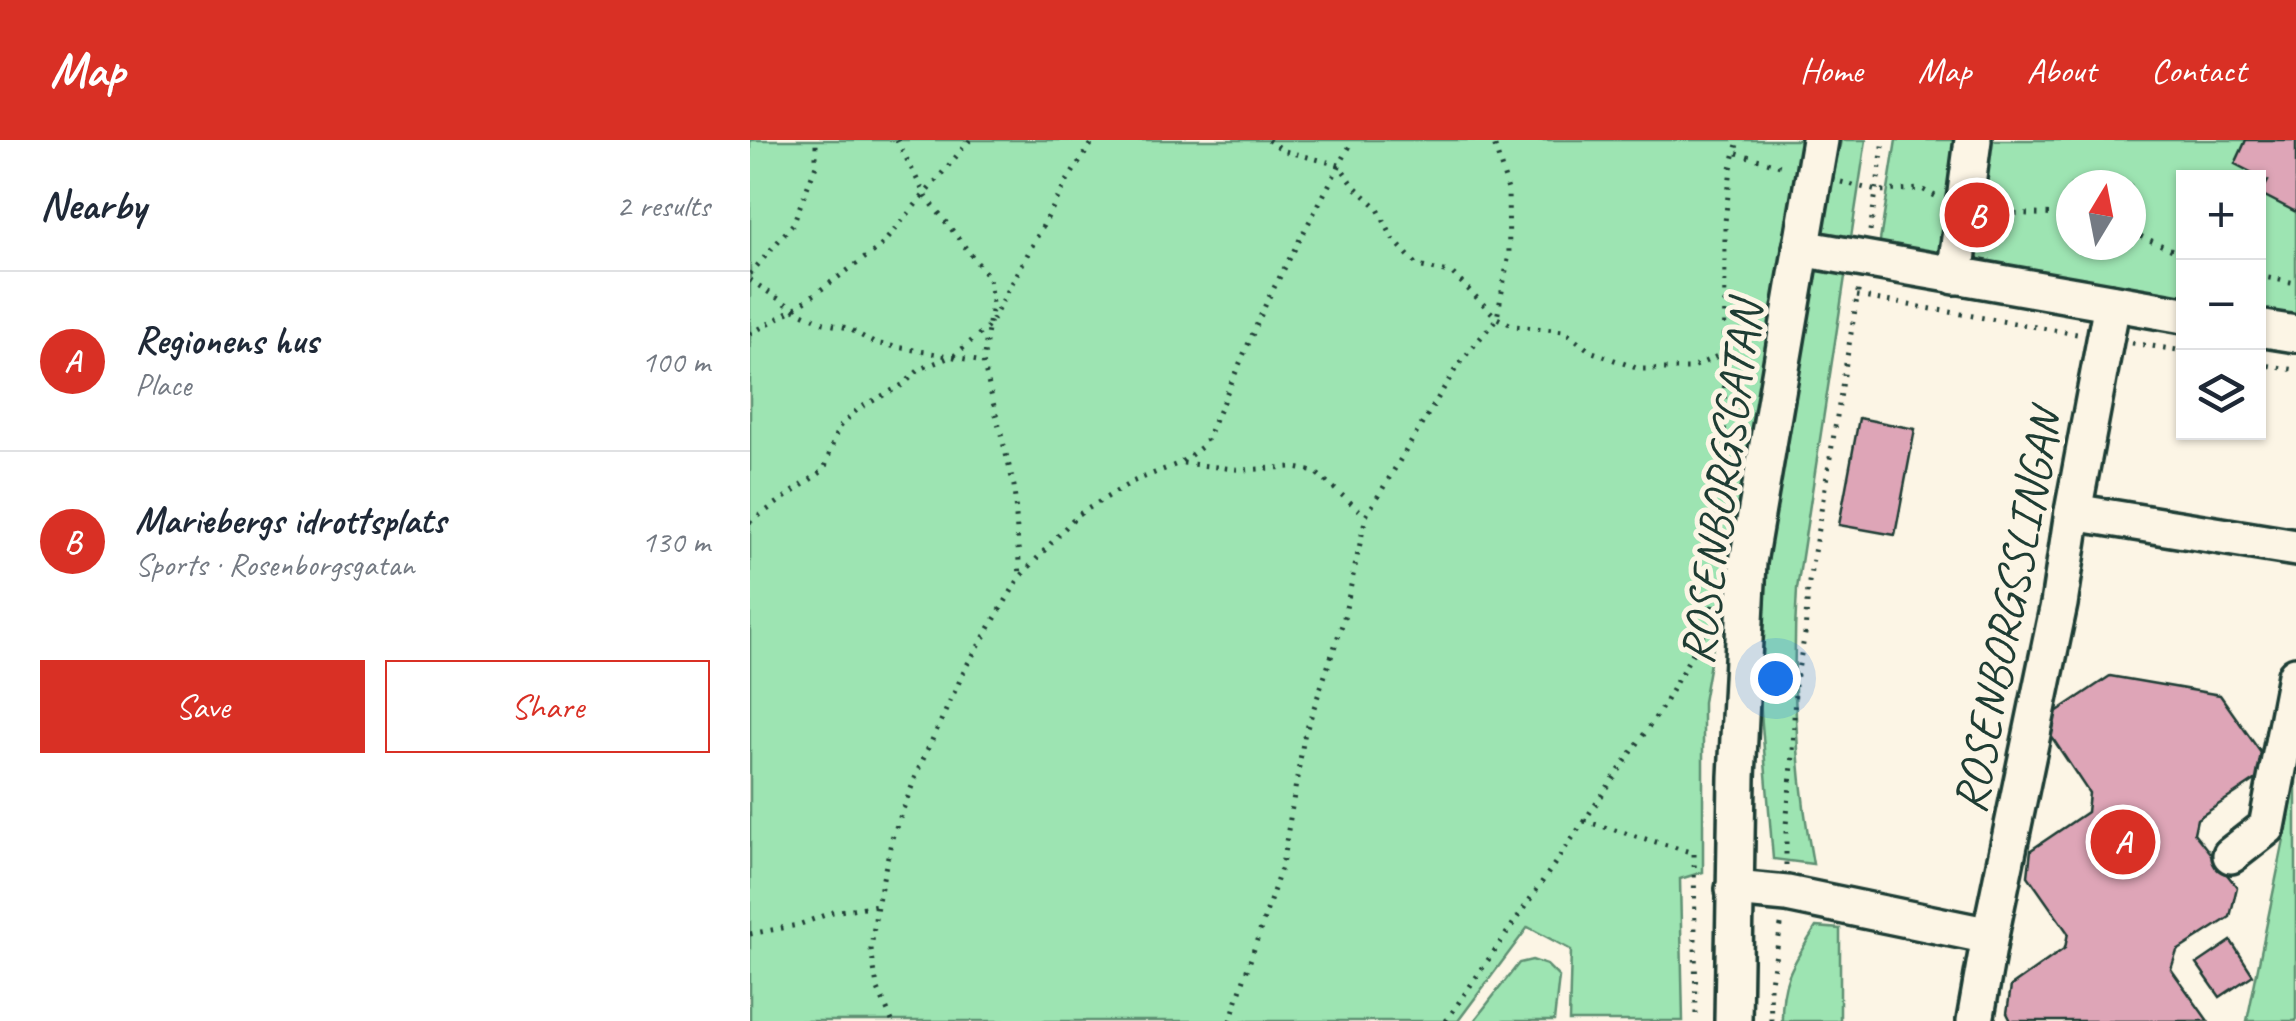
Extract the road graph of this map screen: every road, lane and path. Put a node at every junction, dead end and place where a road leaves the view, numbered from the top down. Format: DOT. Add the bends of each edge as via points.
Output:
graph roads {
  1 [pos="816,140"];
  2 [pos="897,140"];
  3 [pos="970,140"];
  4 [pos="1094,140"];
  5 [pos="1268,140"];
  6 [pos="1353,140"];
  7 [pos="1492,140"];
  8 [pos="1738,140"];
  9 [pos="1820,140"];
  10 [pos="1884,140"];
  11 [pos="1974,140"];
  12 [pos="1737,153"];
  13 [pos="1775,164"];
  14 [pos="1339,165"];
  15 [pos="925,195"];
  16 [pos="2146,239"];
  17 [pos="1801,248"];
  18 [pos="2176,252"];
  19 [pos="1865,260"];
  20 [pos="1955,276"];
  21 [pos="750,277"];
  22 [pos="2266,277"];
  23 [pos="2296,283"];
  24 [pos="1856,296"];
  25 [pos="2112,303"];
  26 [pos="794,309"];
  27 [pos="2176,315"];
  28 [pos="1497,318"];
  29 [pos="988,326"];
  30 [pos="2266,329"];
  31 [pos="750,334"];
  32 [pos="2296,334"];
  33 [pos="2106,339"];
  34 [pos="2176,351"];
  35 [pos="1722,354"];
  36 [pos="955,355"];
  37 [pos="983,362"];
  38 [pos="2266,365"];
  39 [pos="2296,370"];
  40 [pos="1180,462"];
  41 [pos="2072,512"];
  42 [pos="1366,516"];
  43 [pos="750,522"];
  44 [pos="1724,529"];
  45 [pos="2296,548"];
  46 [pos="1020,577"];
  47 [pos="1716,585"];
  48 [pos="2296,675"];
  49 [pos="1584,820"];
  50 [pos="2231,855"];
  51 [pos="1734,890"];
  52 [pos="1787,894"];
  53 [pos="877,906"];
  54 [pos="750,934"];
  55 [pos="1990,936"];
  56 [pos="892,1021"];
  57 [pos="1230,1021"];
  58 [pos="1446,1021"];
  59 [pos="1696,1021"];
  60 [pos="1732,1021"];
  61 [pos="1772,1021"];
  62 [pos="1974,1021"];
  1 -- 21 [label="path" via="816,165 793,224"];
  2 -- 15 [label="path"];
  3 -- 15 [label="path"];
  4 -- 29 [label="path"];
  5 -- 14 [label="path"];
  6 -- 14 [label="path"];
  7 -- 28 [label="path" via="1508,190 1509,254"];
  8 -- 12 [label="path"];
  9 -- 17 [label="street, ROSENBORGSGATAN"];
  10 -- 19 [label="path"];
  11 -- 20 [label="street"];
  12 -- 13 [label="path"];
  12 -- 35 [label="path" via="1725,222"];
  14 -- 28 [label="path" via="1418,266 1453,274"];
  14 -- 40 [label="path" via="1268,299 1204,444"];
  15 -- 26 [label="path" via="880,246"];
  15 -- 29 [label="path" via="989,278"];
  16 -- 18 [label="path"];
  17 -- 19 [label="street"];
  17 -- 51 [label="street, ROSENBORGSGATAN" via="1747,579"];
  19 -- 20 [label="street"];
  19 -- 24 [label="path"];
  20 -- 25 [label="street"];
  21 -- 26 [label="path"];
  22 -- 23 [label="path"];
  24 -- 33 [label="path"];
  24 -- 52 [label="path" via="1795,686"];
  25 -- 27 [label="street"];
  25 -- 33 [label="street, ROSENBORGSSLINGAN"];
  26 -- 31 [label="path"];
  26 -- 36 [label="path" via="874,342"];
  28 -- 35 [label="path" via="1566,332 1590,352 1639,369 1689,369"];
  28 -- 42 [label="path" via="1458,364"];
  29 -- 36 [label="path"];
  29 -- 37 [label="path"];
  30 -- 32 [label="street"];
  33 -- 34 [label="path"];
  33 -- 41 [label="street, ROSENBORGSSLINGAN"];
  35 -- 44 [label="path"];
  36 -- 37 [label="path"];
  36 -- 43 [label="path" via="920,368 858,409 838,428 824,470"];
  37 -- 46 [label="path" via="1014,486"];
  38 -- 39 [label="path"];
  40 -- 42 [label="path" via="1315,472"];
  40 -- 46 [label="path" via="1076,516"];
  41 -- 45 [label="street"];
  41 -- 55 [label="street, ROSENBORGSSLINGAN"];
  42 -- 57 [label="path" via="1342,622 1304,737 1282,865"];
  46 -- 53 [label="path" via="967,665 918,768"];
  47 -- 49 [label="path" via="1702,637"];
  48 -- 50 [label="street" via="2267,827"];
  49 -- 58 [label="path"];
  49 -- 59 [label="path" via="1694,853"];
  51 -- 52 [label="street"];
  51 -- 60 [label="street, ROSENBORGSGATAN"];
  52 -- 55 [label="street"];
  52 -- 61 [label="path" via="1770,986"];
  53 -- 54 [label="path"];
  53 -- 56 [label="path" via="871,949"];
  55 -- 62 [label="street, ROSENBORGSSLINGAN"];
}
